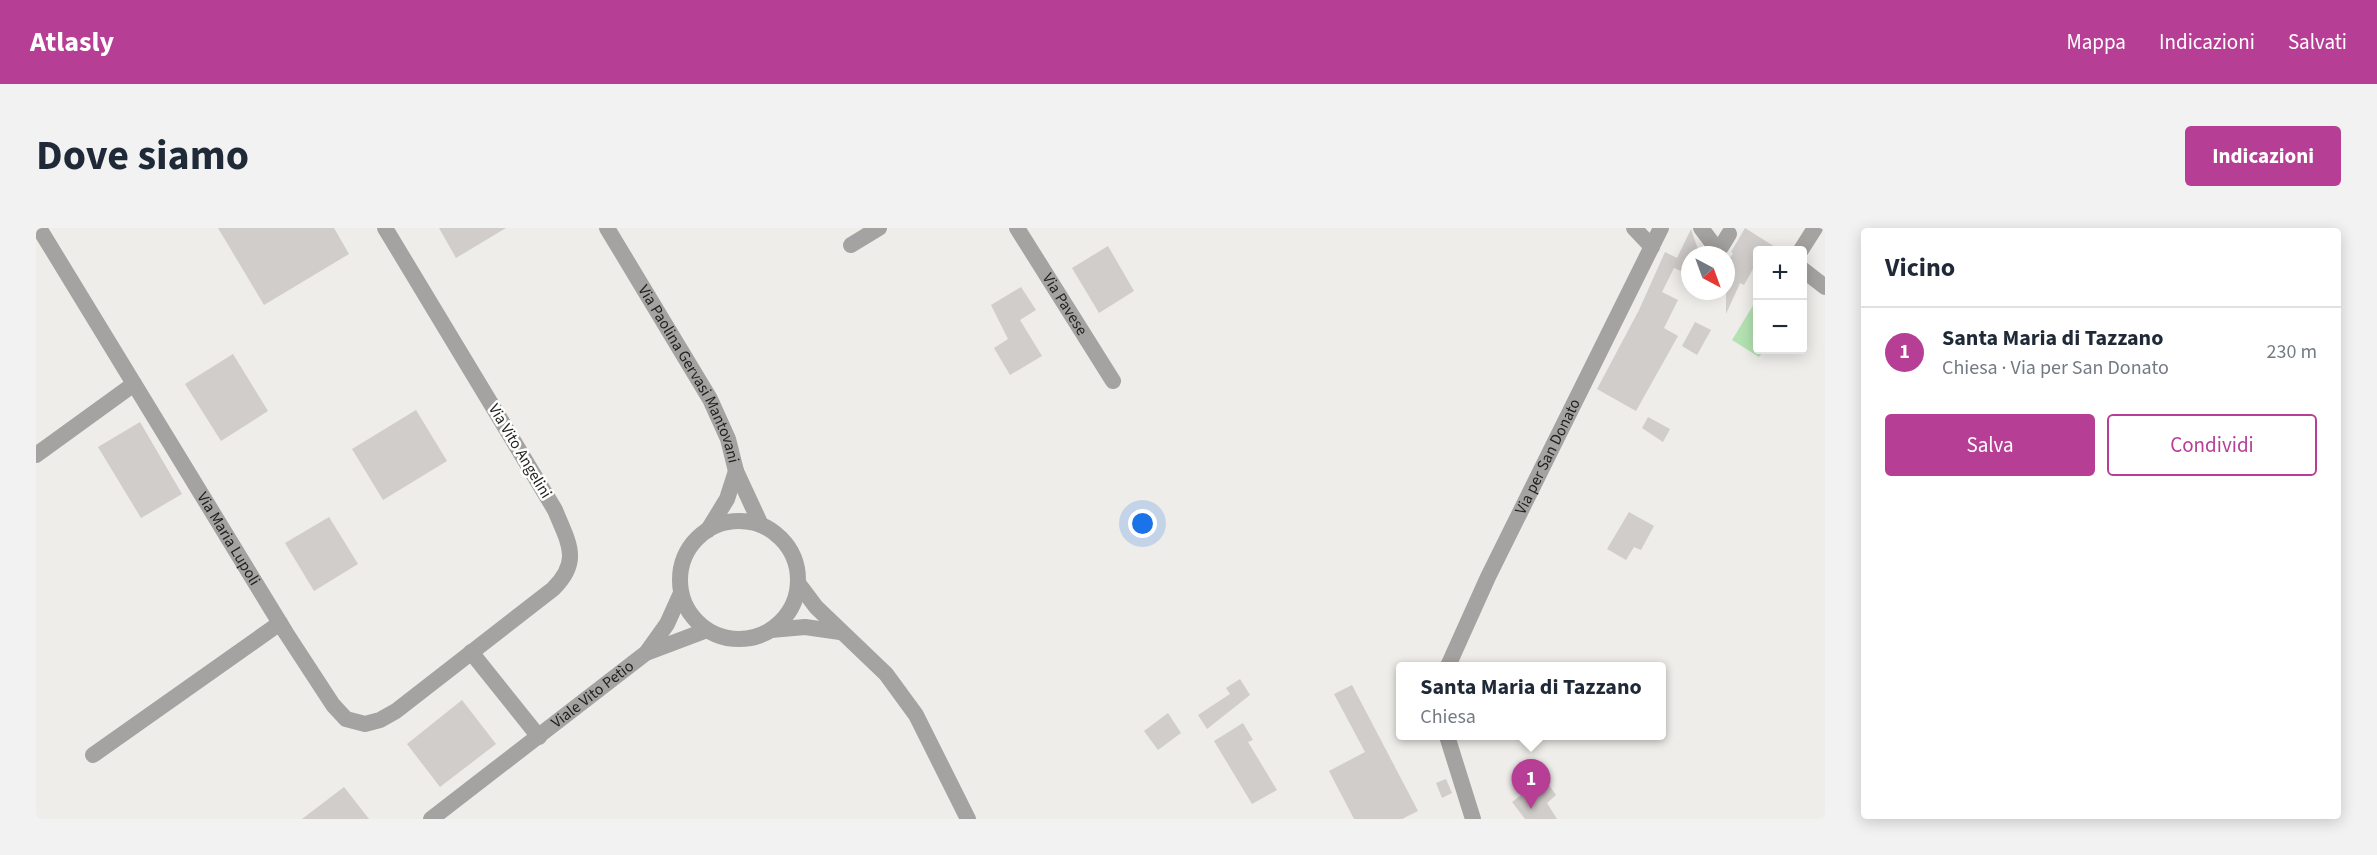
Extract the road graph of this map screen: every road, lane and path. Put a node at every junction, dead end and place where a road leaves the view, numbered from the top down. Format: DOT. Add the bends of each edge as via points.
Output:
graph roads {
  1 [pos="39,228"];
  2 [pos="386,228"];
  3 [pos="607,228"];
  4 [pos="879,228"];
  5 [pos="1017,228"];
  6 [pos="1634,228"];
  7 [pos="1661,228"];
  8 [pos="1701,228"];
  9 [pos="1815,228"];
  10 [pos="1729,234"];
  11 [pos="851,245"];
  12 [pos="1804,246"];
  13 [pos="1652,247"];
  14 [pos="1807,272"];
  15 [pos="1825,287"];
  16 [pos="1113,381"];
  17 [pos="134,384"];
  18 [pos="36,455"];
  19 [pos="736,471"];
  20 [pos="761,525"];
  21 [pos="708,530"];
  22 [pos="798,583"];
  23 [pos="681,593"];
  24 [pos="280,622"];
  25 [pos="707,630"];
  26 [pos="771,630"];
  27 [pos="840,632"];
  28 [pos="471,652"];
  29 [pos="646,653"];
  30 [pos="1450,662"];
  31 [pos="539,737"];
  32 [pos="1449,740"];
  33 [pos="93,755"];
  34 [pos="431,819"];
  35 [pos="968,819"];
  36 [pos="1473,819"];
  1 -- 17 [label="street, Via Maria Lupoli"];
  2 -- 28 [label="street, Via Vito Angelini" via="555,510 572,552 564,578"];
  3 -- 19 [label="street, Via Paolina Gervasi Mantovani" via="710,399 728,439"];
  4 -- 11 [label="street"];
  5 -- 16 [label="street, Via Pavese"];
  6 -- 13 [label="street"];
  7 -- 13 [label="street, Via per San Donato"];
  8 -- 10 [label="street" via="1716,248"];
  9 -- 12 [label="street"];
  13 -- 30 [label="street, Via per San Donato"];
  14 -- 15 [label="street"];
  17 -- 18 [label="street"];
  17 -- 24 [label="street, Via Maria Lupoli"];
  19 -- 20 [label="street, Via Paolina Gervasi Mantovani"];
  19 -- 21 [label="street" via="727,499"];
  20 -- 21 [label="street" via="734,521"];
  20 -- 22 [label="street" via="789,549"];
  21 -- 23 [label="street" via="688,551 682,564"];
  22 -- 26 [label="street" via="794,602"];
  22 -- 27 [label="street"];
  23 -- 25 [label="street" via="695,620"];
  23 -- 29 [label="street" via="667,624"];
  24 -- 28 [label="street, Via Maria Lupoli" via="333,705 346,719 365,724 396,711"];
  24 -- 33 [label="street"];
  25 -- 26 [label="street" via="739,640"];
  25 -- 29 [label="street"];
  26 -- 27 [label="street" via="805,627"];
  27 -- 35 [label="street" via="886,674 916,715"];
  28 -- 31 [label="street, Viale Vito Petìo"];
  29 -- 31 [label="street, Viale Vito Petìo"];
  31 -- 34 [label="street, Viale Vito Petìo"];
  32 -- 36 [label="street"];
}
